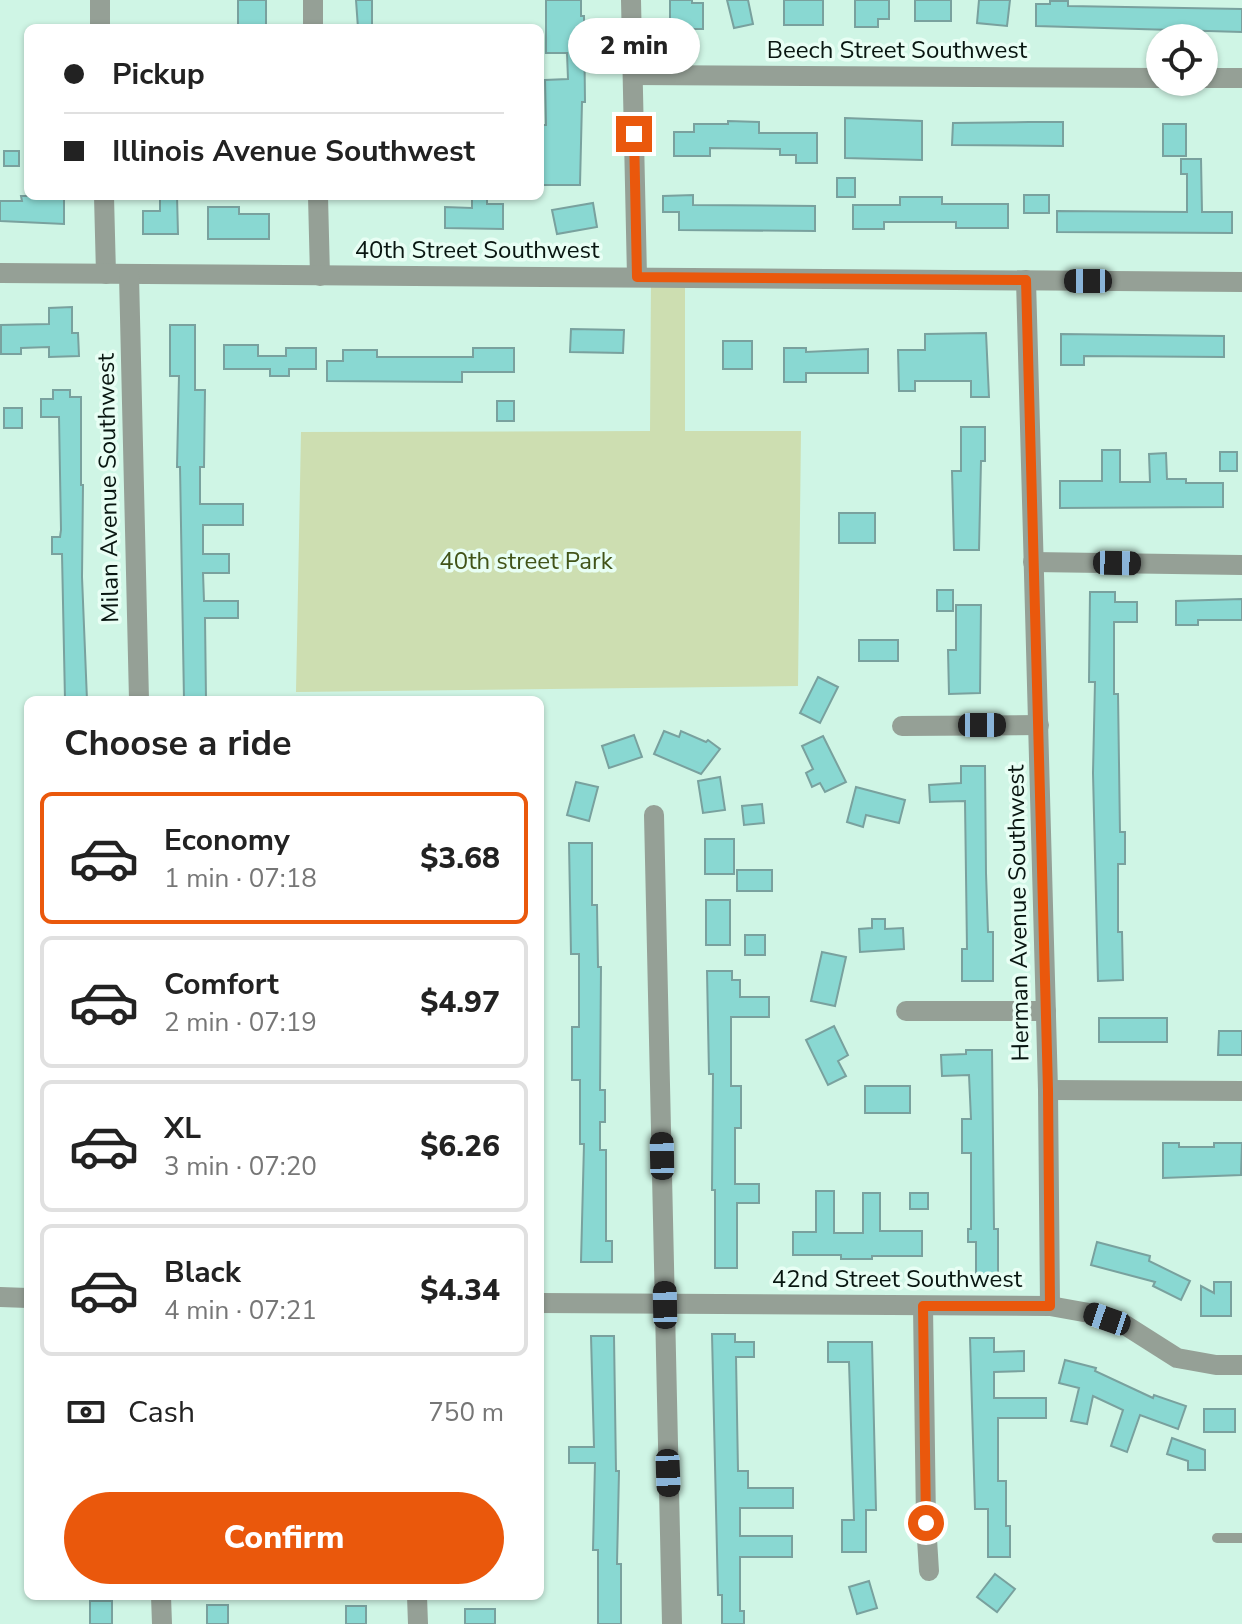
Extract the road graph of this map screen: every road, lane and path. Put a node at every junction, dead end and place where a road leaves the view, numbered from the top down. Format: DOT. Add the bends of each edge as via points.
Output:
graph roads {
  1 [pos="100,0"];
  2 [pos="313,0"];
  3 [pos="631,0"];
  4 [pos="100,24"];
  5 [pos="313,24"];
  6 [pos="633,75"];
  7 [pos="1146,78"];
  8 [pos="1218,78"];
  9 [pos="1242,78"];
  10 [pos="104,200"];
  11 [pos="318,200"];
  12 [pos="0,273"];
  13 [pos="106,274"];
  14 [pos="129,275"];
  15 [pos="320,276"];
  16 [pos="637,277"];
  17 [pos="1026,280"];
  18 [pos="1242,282"];
  19 [pos="1033,562"];
  20 [pos="1242,565"];
  21 [pos="139,696"];
  22 [pos="1039,725"];
  23 [pos="902,726"];
  24 [pos="654,815"];
  25 [pos="906,1011"];
  26 [pos="1046,1011"];
  27 [pos="1048,1090"];
  28 [pos="1242,1091"];
  29 [pos="0,1297"];
  30 [pos="24,1298"];
  31 [pos="544,1303"];
  32 [pos="665,1305"];
  33 [pos="923,1306"];
  34 [pos="1050,1306"];
  35 [pos="1242,1365"];
  36 [pos="1217,1538"];
  37 [pos="1242,1538"];
  38 [pos="929,1571"];
  39 [pos="161,1600"];
  40 [pos="417,1600"];
  41 [pos="162,1624"];
  42 [pos="418,1624"];
  43 [pos="672,1624"];
  1 -- 4 [label="street"];
  2 -- 5 [label="street"];
  3 -- 6 [label="street"];
  6 -- 7 [label="street, Beech Street Southwest"];
  6 -- 16 [label="street"];
  8 -- 9 [label="street"];
  10 -- 13 [label="street"];
  11 -- 15 [label="street"];
  12 -- 13 [label="street, 40th Street Southwest"];
  13 -- 14 [label="street, 40th Street Southwest"];
  14 -- 15 [label="street, 40th Street Southwest"];
  14 -- 21 [label="street, Milan Avenue Southwest"];
  15 -- 16 [label="street, 40th Street Southwest"];
  16 -- 17 [label="street, 40th Street Southwest"];
  17 -- 18 [label="street, 40th Street Southwest"];
  17 -- 19 [label="street, Herman Avenue Southwest"];
  19 -- 20 [label="street"];
  19 -- 22 [label="street, Herman Avenue Southwest"];
  22 -- 23 [label="street"];
  22 -- 26 [label="street, Herman Avenue Southwest"];
  24 -- 32 [label="street"];
  25 -- 26 [label="street"];
  26 -- 27 [label="street, Herman Avenue Southwest"];
  27 -- 28 [label="street"];
  27 -- 34 [label="street, Herman Avenue Southwest"];
  29 -- 30 [label="street"];
  31 -- 32 [label="street, 42nd Street Southwest"];
  32 -- 33 [label="street, 42nd Street Southwest"];
  32 -- 43 [label="street"];
  33 -- 34 [label="street, 42nd Street Southwest"];
  33 -- 38 [label="street"];
  34 -- 35 [label="street, 42nd Street Southwest" via="1125,1325 1177,1358"];
  36 -- 37 [label="lane"];
  39 -- 41 [label="street"];
  40 -- 42 [label="street"];
}
